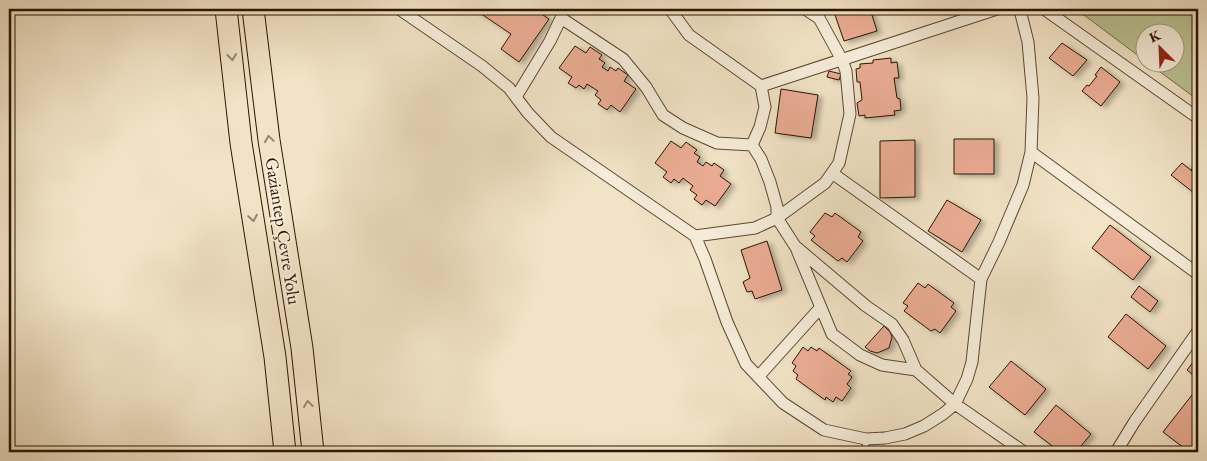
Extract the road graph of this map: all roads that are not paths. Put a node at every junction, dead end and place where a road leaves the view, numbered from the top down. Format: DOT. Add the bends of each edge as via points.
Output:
graph roads {
  1 [pos="226,9"];
  2 [pos="253,9"];
  3 [pos="399,9"];
  4 [pos="670,9"];
  5 [pos="805,9"];
  6 [pos="997,9"];
  7 [pos="1024,9"];
  8 [pos="1044,9"];
  9 [pos="561,13"];
  10 [pos="842,60"];
  11 [pos="761,86"];
  12 [pos="516,97"];
  13 [pos="1198,118"];
  14 [pos="752,145"];
  15 [pos="1031,152"];
  16 [pos="832,173"];
  17 [pos="777,218"];
  18 [pos="695,236"];
  19 [pos="795,246"];
  20 [pos="1198,274"];
  21 [pos="981,279"];
  22 [pos="821,307"];
  23 [pos="1198,331"];
  24 [pos="916,370"];
  25 [pos="758,377"];
  26 [pos="955,404"];
  27 [pos="866,439"];
  28 [pos="284,452"];
  29 [pos="312,452"];
  30 [pos="866,452"];
  31 [pos="1024,452"];
  32 [pos="1116,452"];
  1 -- 28 [label="highway, Gaziantep Çevre Yolu, one-way" via="241,143 275,357"];
  29 -- 2 [label="highway, Gaziantep Çevre Yolu, one-way" via="302,348 269,140"];
  3 -- 12 [label="street" via="482,66"];
  4 -- 11 [label="street" via="689,35"];
  5 -- 10 [label="street" via="819,18"];
  6 -- 10 [label="street"];
  7 -- 15 [label="street" via="1021,14 1028,42 1033,98"];
  8 -- 13 [label="street"];
  9 -- 12 [label="street" via="550,41"];
  9 -- 14 [label="street" via="623,59 663,115 717,144"];
  10 -- 11 [label="street"];
  10 -- 16 [label="street" via="850,114 839,163"];
  11 -- 14 [label="street" via="765,107"];
  12 -- 18 [label="street" via="551,138"];
  14 -- 17 [label="street" via="770,182"];
  15 -- 20 [label="street"];
  15 -- 21 [label="street" via="1023,185"];
  16 -- 17 [label="street" via="825,183"];
  16 -- 21 [label="street"];
  17 -- 18 [label="street" via="755,228"];
  17 -- 19 [label="street"];
  18 -- 25 [label="street" via="727,322 746,364"];
  19 -- 22 [label="street"];
  19 -- 24 [label="street" via="892,324"];
  21 -- 26 [label="street" via="972,362"];
  22 -- 24 [label="street" via="832,334 860,355 882,366"];
  22 -- 25 [label="street"];
  23 -- 32 [label="street"];
  24 -- 26 [label="street"];
  25 -- 27 [label="street" via="783,403 824,430"];
  26 -- 27 [label="street" via="912,431"];
  26 -- 31 [label="street"];
  27 -- 30 [label="lane"];
}
